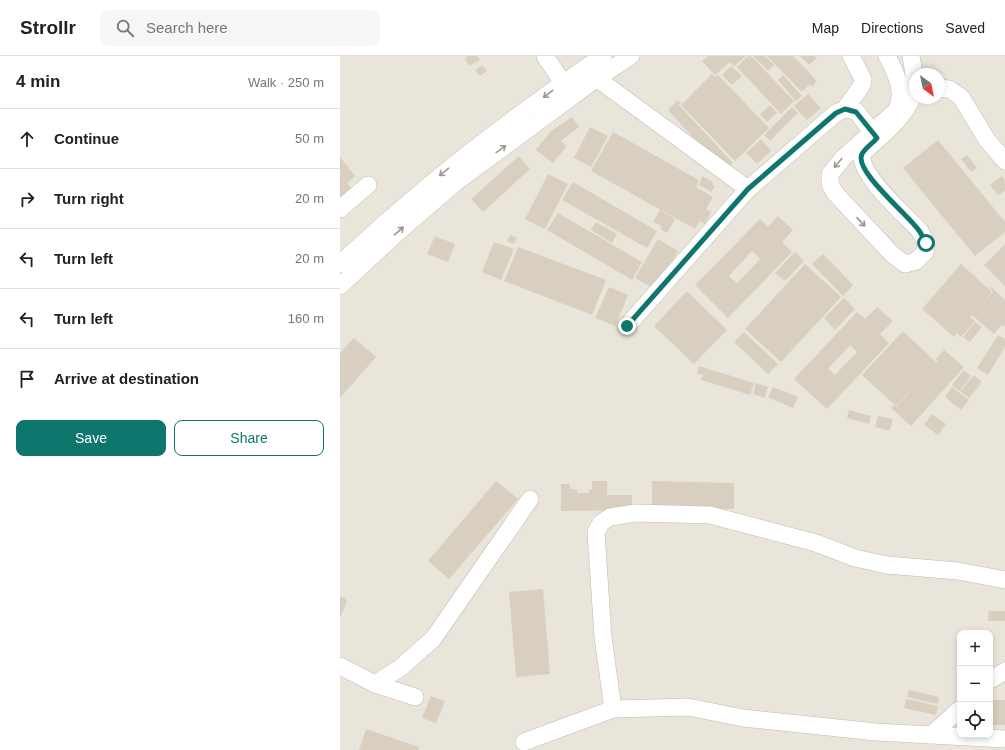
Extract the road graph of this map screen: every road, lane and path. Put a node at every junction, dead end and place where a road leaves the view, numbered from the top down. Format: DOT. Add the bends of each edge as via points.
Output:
graph roads {
  1 [pos="546,56"];
  2 [pos="603,56"];
  3 [pos="631,56"];
  4 [pos="851,56"];
  5 [pos="887,56"];
  6 [pos="911,56"];
  7 [pos="913,68"];
  8 [pos="590,74"];
  9 [pos="563,83"];
  10 [pos="945,89"];
  11 [pos="910,104"];
  12 [pos="845,109"];
  13 [pos="875,135"];
  14 [pos="1005,161"];
  15 [pos="368,185"];
  16 [pos="748,189"];
  17 [pos="340,209"];
  18 [pos="375,242"];
  19 [pos="342,258"];
  20 [pos="340,286"];
  21 [pos="627,326"];
  22 [pos="530,499"];
  23 [pos="1005,580"];
  24 [pos="340,666"];
  25 [pos="1005,671"];
  26 [pos="993,678"];
  27 [pos="375,684"];
  28 [pos="415,697"];
  29 [pos="614,709"];
  30 [pos="957,712"];
  31 [pos="931,735"];
  32 [pos="1005,739"];
  33 [pos="524,742"];
  1 -- 9 [label="street"];
  2 -- 8 [label="street"];
  3 -- 8 [label="street"];
  4 -- 12 [label="street" via="863,79 862,85"];
  5 -- 13 [label="street" via="900,85 901,100 897,110"];
  6 -- 7 [label="street"];
  8 -- 9 [label="street"];
  8 -- 16 [label="street"];
  18 -- 8 [label="street, one-way" via="455,183"];
  9 -- 18 [label="street, one-way" via="446,170"];
  10 -- 14 [label="street" via="961,97 987,140"];
  11 -- 13 [label="street" via="898,121"];
  12 -- 13 [label="street" via="856,112"];
  12 -- 16 [label="street" via="836,113"];
  13 -- 13 [label="street, one-way" via="835,166 830,174 830,184 893,255 905,264 916,261 925,252 926,243 920,232 872,179 861,160 862,154"];
  15 -- 17 [label="street"];
  16 -- 21 [label="street"];
  18 -- 19 [label="street"];
  18 -- 20 [label="street"];
  22 -- 27 [label="street" via="433,639 400,668"];
  23 -- 29 [label="street" via="958,571 887,565 855,558 816,544 710,515 636,513 610,517 601,523 596,532 603,637"];
  24 -- 27 [label="street"];
  25 -- 26 [label="street"];
  27 -- 28 [label="street"];
  29 -- 31 [label="street" via="688,707 743,718"];
  29 -- 33 [label="street"];
  30 -- 31 [label="street"];
  31 -- 32 [label="street"];
}
